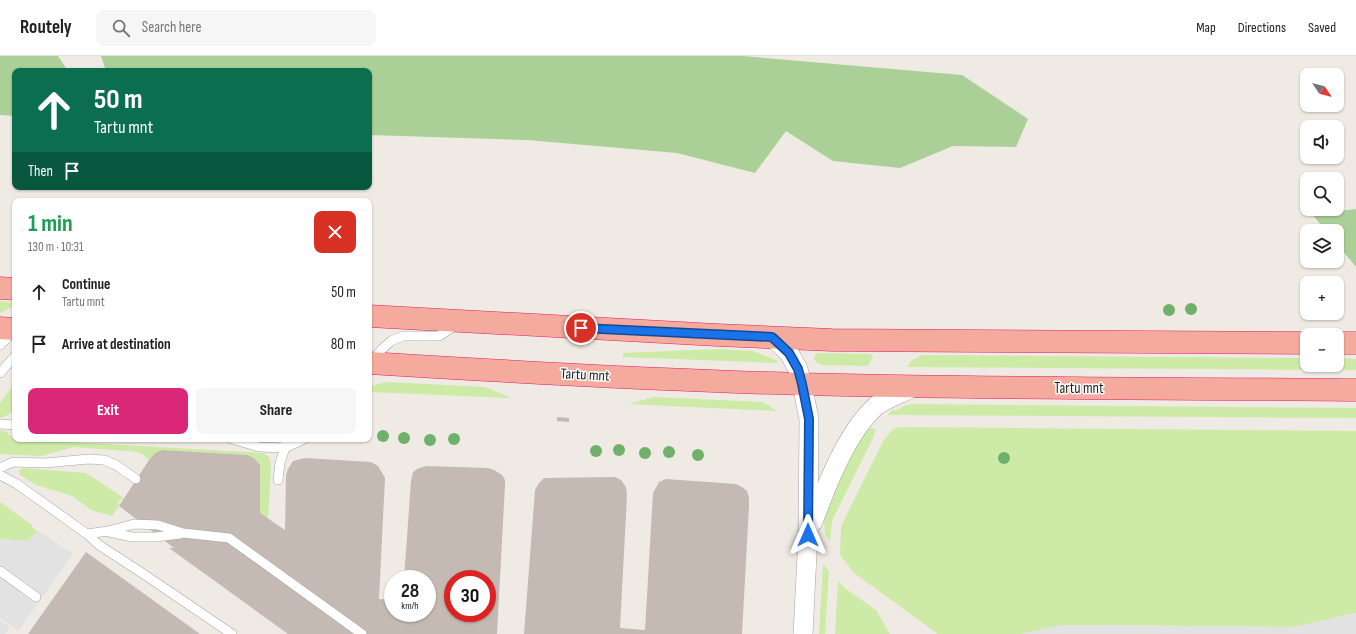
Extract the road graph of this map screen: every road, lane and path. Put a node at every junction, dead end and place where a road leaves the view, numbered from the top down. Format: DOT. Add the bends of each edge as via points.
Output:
graph roads {
  1 [pos="0,288"];
  2 [pos="12,289"];
  3 [pos="372,316"];
  4 [pos="460,322"];
  5 [pos="0,328"];
  6 [pos="12,330"];
  7 [pos="12,333"];
  8 [pos="772,337"];
  9 [pos="1300,343"];
  10 [pos="1344,343"];
  11 [pos="1356,343"];
  12 [pos="0,345"];
  13 [pos="12,359"];
  14 [pos="372,361"];
  15 [pos="372,364"];
  16 [pos="0,373"];
  17 [pos="802,384"];
  18 [pos="915,386"];
  19 [pos="1356,390"];
  20 [pos="0,424"];
  21 [pos="12,425"];
  22 [pos="242,442"];
  23 [pos="285,443"];
  24 [pos="0,468"];
  25 [pos="0,475"];
  26 [pos="136,479"];
  27 [pos="278,480"];
  28 [pos="87,534"];
  29 [pos="808,535"];
  30 [pos="0,571"];
  31 [pos="36,597"];
  32 [pos="232,634"];
  33 [pos="362,634"];
  34 [pos="803,634"];
  1 -- 2 [label="highway"];
  3 -- 4 [label="highway"];
  4 -- 8 [label="highway"];
  4 -- 14 [label="lane" via="439,336 403,336 391,341"];
  5 -- 6 [label="highway"];
  7 -- 12 [label="lane"];
  8 -- 9 [label="highway" via="840,340"];
  8 -- 17 [label="street" via="789,353 798,369"];
  10 -- 11 [label="highway"];
  13 -- 16 [label="lane"];
  15 -- 17 [label="highway, Tartu mnt"];
  17 -- 18 [label="highway, Tartu mnt"];
  17 -- 29 [label="street" via="809,419"];
  18 -- 19 [label="highway, Tartu mnt"];
  18 -- 29 [label="street" via="878,405 863,421 826,487"];
  20 -- 21 [label="lane"];
  22 -- 23 [label="lane" via="259,447"];
  23 -- 27 [label="lane"];
  24 -- 26 [label="lane" via="13,462 104,460"];
  25 -- 28 [label="lane" via="17,484"];
  28 -- 32 [label="lane" via="99,545"];
  28 -- 33 [label="lane" via="134,524 158,525 183,533 229,538"];
  29 -- 34 [label="street"];
  30 -- 31 [label="lane"];
}
